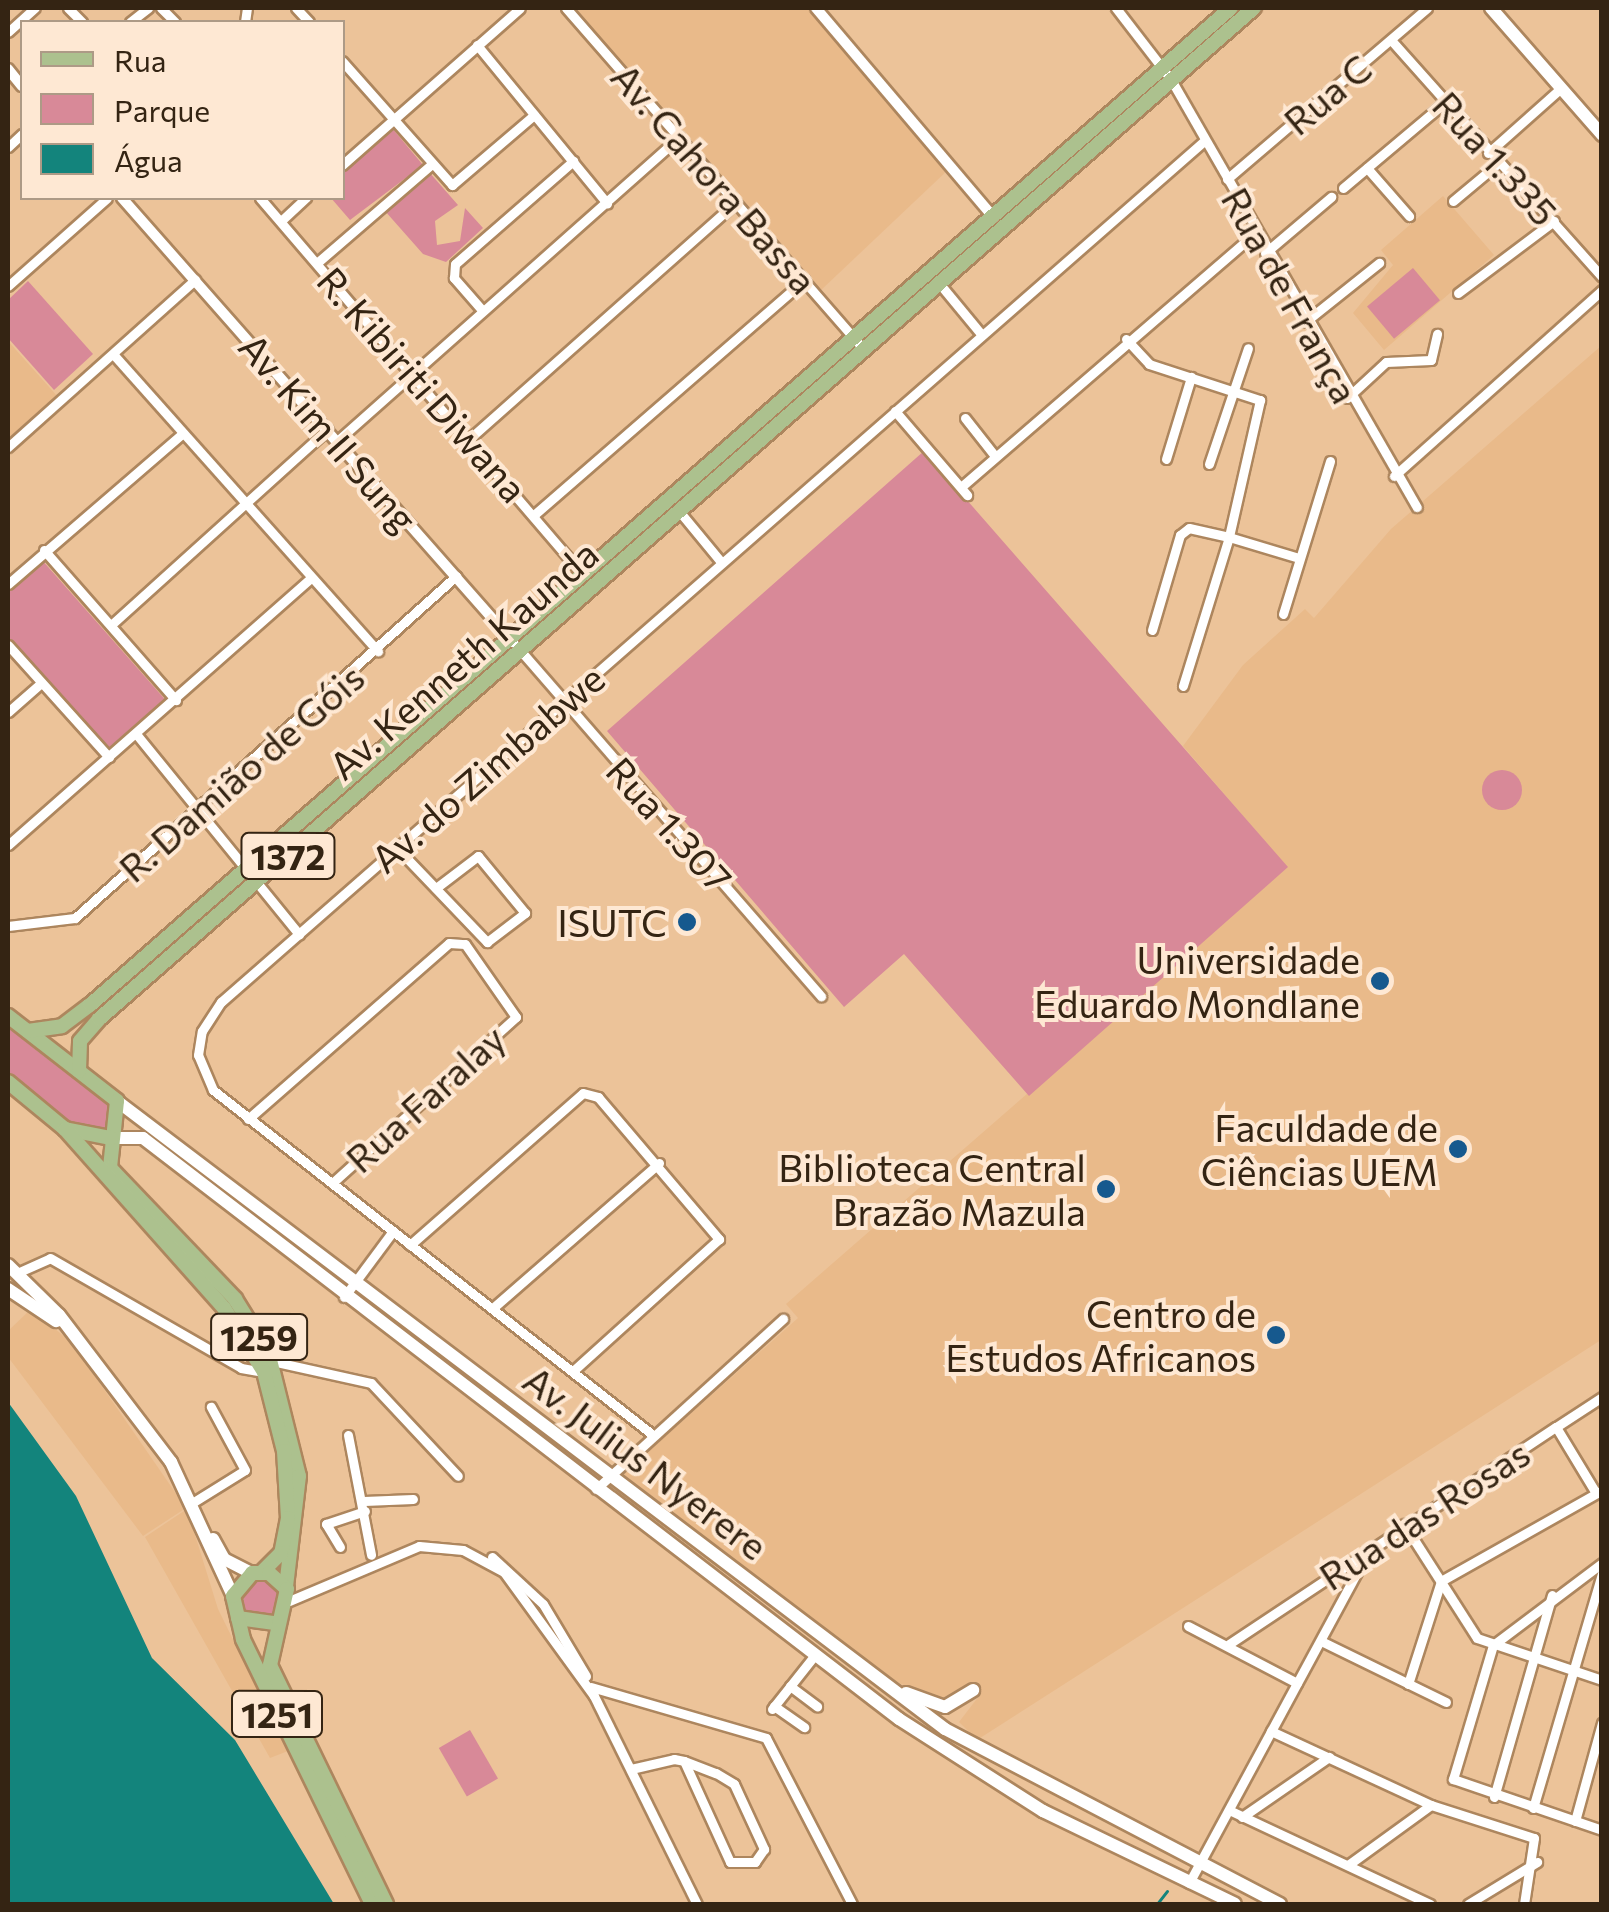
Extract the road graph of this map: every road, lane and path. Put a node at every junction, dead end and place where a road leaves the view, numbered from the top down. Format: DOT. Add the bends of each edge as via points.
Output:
graph roads {
  1 [pos="520,8"];
  2 [pos="566,8"];
  3 [pos="816,8"];
  4 [pos="1116,8"];
  5 [pos="1231,8"];
  6 [pos="1254,8"];
  7 [pos="1426,8"];
  8 [pos="1491,8"];
  9 [pos="1390,40"];
  10 [pos="476,45"];
  11 [pos="345,64"];
  12 [pos="1166,73"];
  13 [pos="1562,88"];
  14 [pos="1445,102"];
  15 [pos="534,115"];
  16 [pos="393,120"];
  17 [pos="1602,134"];
  18 [pos="679,137"];
  19 [pos="1204,142"];
  20 [pos="1488,153"];
  21 [pos="573,161"];
  22 [pos="345,162"];
  23 [pos="432,164"];
  24 [pos="1496,165"];
  25 [pos="1367,168"];
  26 [pos="1227,179"];
  27 [pos="1343,188"];
  28 [pos="1331,197"];
  29 [pos="105,200"];
  30 [pos="124,200"];
  31 [pos="262,200"];
  32 [pos="304,200"];
  33 [pos="1453,201"];
  34 [pos="736,202"];
  35 [pos="608,203"];
  36 [pos="1409,216"];
  37 [pos="994,218"];
  38 [pos="282,220"];
  39 [pos="1554,221"];
  40 [pos="1254,234"];
  41 [pos="1266,253"];
  42 [pos="318,262"];
  43 [pos="1379,263"];
  44 [pos="1602,277"];
  45 [pos="194,280"];
  46 [pos="804,280"];
  47 [pos="939,283"];
  48 [pos="8,286"];
  49 [pos="1602,290"];
  50 [pos="1458,293"];
  51 [pos="910,299"];
  52 [pos="482,310"];
  53 [pos="1305,322"];
  54 [pos="982,334"];
  55 [pos="1437,334"];
  56 [pos="852,337"];
  57 [pos="1126,339"];
  58 [pos="1248,348"];
  59 [pos="864,350"];
  60 [pos="114,355"];
  61 [pos="413,371"];
  62 [pos="1191,378"];
  63 [pos="1232,390"];
  64 [pos="1347,398"];
  65 [pos="895,411"];
  66 [pos="965,418"];
  67 [pos="328,430"];
  68 [pos="183,432"];
  69 [pos="468,440"];
  70 [pos="337,441"];
  71 [pos="8,446"];
  72 [pos="996,456"];
  73 [pos="1166,459"];
  74 [pos="1330,461"];
  75 [pos="1208,464"];
  76 [pos="1394,476"];
  77 [pos="246,507"];
  78 [pos="1417,507"];
  79 [pos="679,511"];
  80 [pos="535,514"];
  81 [pos="1229,538"];
  82 [pos="44,550"];
  83 [pos="1299,558"];
  84 [pos="721,562"];
  85 [pos="582,574"];
  86 [pos="456,576"];
  87 [pos="310,579"];
  88 [pos="8,584"];
  89 [pos="1282,614"];
  90 [pos="111,625"];
  91 [pos="1152,630"];
  92 [pos="8,645"];
  93 [pos="516,645"];
  94 [pos="378,652"];
  95 [pos="40,684"];
  96 [pos="1182,686"];
  97 [pos="176,700"];
  98 [pos="561,704"];
  99 [pos="8,712"];
  100 [pos="137,735"];
  101 [pos="109,757"];
  102 [pos="199,811"];
  103 [pos="8,846"];
  104 [pos="396,848"];
  105 [pos="248,867"];
  106 [pos="256,884"];
  107 [pos="436,888"];
  108 [pos="8,926"];
  109 [pos="298,934"];
  110 [pos="821,996"];
  111 [pos="8,1016"];
  112 [pos="28,1031"];
  113 [pos="79,1071"];
  114 [pos="8,1082"];
  115 [pos="117,1102"];
  116 [pos="248,1119"];
  117 [pos="66,1130"];
  118 [pos="111,1138"];
  119 [pos="659,1163"];
  120 [pos="332,1182"];
  121 [pos="393,1232"];
  122 [pos="410,1245"];
  123 [pos="12,1269"];
  124 [pos="357,1281"];
  125 [pos="8,1289"];
  126 [pos="344,1297"];
  127 [pos="494,1307"];
  128 [pos="783,1320"];
  129 [pos="71,1330"];
  130 [pos="268,1366"];
  131 [pos="574,1369"];
  132 [pos="1602,1397"];
  133 [pos="212,1406"];
  134 [pos="1556,1427"];
  135 [pos="348,1435"];
  136 [pos="653,1435"];
  137 [pos="611,1474"];
  138 [pos="458,1476"];
  139 [pos="596,1489"];
  140 [pos="1599,1492"];
  141 [pos="414,1499"];
  142 [pos="192,1503"];
  143 [pos="364,1506"];
  144 [pos="1404,1524"];
  145 [pos="205,1530"];
  146 [pos="340,1548"];
  147 [pos="1368,1551"];
  148 [pos="372,1554"];
  149 [pos="1602,1563"];
  150 [pos="256,1573"];
  151 [pos="1602,1573"];
  152 [pos="1441,1581"];
  153 [pos="287,1592"];
  154 [pos="233,1596"];
  155 [pos="1552,1596"];
  156 [pos="238,1618"];
  157 [pos="276,1624"];
  158 [pos="1188,1626"];
  159 [pos="1321,1640"];
  160 [pos="1229,1644"];
  161 [pos="1493,1645"];
  162 [pos="814,1656"];
  163 [pos="1534,1658"];
  164 [pos="1573,1671"];
  165 [pos="1602,1680"];
  166 [pos="1297,1683"];
  167 [pos="1408,1684"];
  168 [pos="790,1686"];
  169 [pos="894,1690"];
  170 [pos="974,1690"];
  171 [pos="592,1691"];
  172 [pos="1446,1702"];
  173 [pos="816,1706"];
  174 [pos="1602,1723"];
  175 [pos="804,1727"];
  176 [pos="1271,1731"];
  177 [pos="1329,1757"];
  178 [pos="684,1761"];
  179 [pos="632,1769"];
  180 [pos="1494,1798"];
  181 [pos="1431,1805"];
  182 [pos="1534,1808"];
  183 [pos="1229,1810"];
  184 [pos="1242,1817"];
  185 [pos="1575,1821"];
  186 [pos="1602,1830"];
  187 [pos="1536,1862"];
  188 [pos="1348,1864"];
  189 [pos="1200,1865"];
  190 [pos="1188,1882"];
  191 [pos="372,1904"];
  192 [pos="386,1904"];
  193 [pos="697,1904"];
  194 [pos="852,1904"];
  195 [pos="1235,1904"];
  196 [pos="1280,1904"];
  197 [pos="1430,1904"];
  198 [pos="1468,1904"];
  199 [pos="1524,1904"];
  1 -- 10 [label="street"];
  2 -- 18 [label="street, Av. Cahora Bassa"];
  3 -- 37 [label="street"];
  4 -- 12 [label="street, Rua de França"];
  5 -- 12 [label="main road"];
  6 -- 12 [label="main road"];
  7 -- 9 [label="street, Rua C"];
  8 -- 13 [label="main road"];
  9 -- 14 [label="street, Rua 1.335"];
  9 -- 26 [label="street, Rua C"];
  10 -- 15 [label="street"];
  10 -- 16 [label="street"];
  11 -- 16 [label="street"];
  12 -- 19 [label="street, Rua de França"];
  12 -- 37 [label="main road"];
  12 -- 47 [label="main road"];
  13 -- 17 [label="main road"];
  13 -- 20 [label="street"];
  14 -- 20 [label="street, Rua 1.335"];
  14 -- 25 [label="street"];
  15 -- 21 [label="street"];
  15 -- 23 [label="street" via="458,184"];
  16 -- 22 [label="street"];
  16 -- 23 [label="street"];
  18 -- 34 [label="street, Av. Cahora Bassa"];
  18 -- 35 [label="street"];
  19 -- 26 [label="street, Rua de França"];
  19 -- 54 [label="street, Av. do Zimbabwe"];
  20 -- 24 [label="street, Rua 1.335"];
  21 -- 35 [label="street"];
  21 -- 52 [label="street" via="455,264 454,278"];
  23 -- 42 [label="street"];
  24 -- 33 [label="street"];
  24 -- 39 [label="street, Rua 1.335"];
  25 -- 27 [label="street"];
  25 -- 36 [label="street"];
  26 -- 40 [label="street, Rua de França"];
  28 -- 41 [label="street"];
  29 -- 48 [label="street"];
  30 -- 45 [label="street, Av. Kim Il Sung"];
  31 -- 38 [label="street, R. Kibiriti Diwana"];
  32 -- 38 [label="street"];
  34 -- 46 [label="street, Av. Cahora Bassa"];
  34 -- 69 [label="street"];
  35 -- 52 [label="street"];
  37 -- 51 [label="main road"];
  38 -- 42 [label="street, R. Kibiriti Diwana"];
  39 -- 44 [label="street, Rua 1.335"];
  39 -- 50 [label="street"];
  40 -- 41 [label="street, Rua de França"];
  40 -- 57 [label="street"];
  41 -- 53 [label="street, Rua de França"];
  42 -- 61 [label="street, R. Kibiriti Diwana"];
  43 -- 53 [label="street"];
  45 -- 60 [label="street"];
  45 -- 67 [label="street, Av. Kim Il Sung"];
  46 -- 56 [label="street, Av. Cahora Bassa"];
  46 -- 80 [label="street"];
  47 -- 51 [label="main road"];
  47 -- 54 [label="street"];
  49 -- 76 [label="street"];
  51 -- 56 [label="main road, Av. Kenneth Kaunda"];
  51 -- 59 [label="main road, Av. Kenneth Kaunda / 1372"];
  52 -- 61 [label="street"];
  53 -- 64 [label="street, Rua de França"];
  54 -- 65 [label="street, Av. do Zimbabwe"];
  55 -- 64 [label="street" via="1431,360 1386,362"];
  56 -- 59 [label="street, Av. Cahora Bassa"];
  56 -- 85 [label="main road, Av. Kenneth Kaunda"];
  57 -- 62 [label="street" via="1149,364"];
  57 -- 72 [label="street"];
  58 -- 63 [label="street"];
  59 -- 79 [label="main road, Av. Kenneth Kaunda / 1372"];
  60 -- 68 [label="street"];
  60 -- 71 [label="street"];
  61 -- 69 [label="street, R. Kibiriti Diwana"];
  61 -- 70 [label="street"];
  62 -- 63 [label="street"];
  62 -- 73 [label="street"];
  63 -- 75 [label="street"];
  63 -- 81 [label="street" via="1263,406"];
  64 -- 76 [label="street, Rua de França"];
  65 -- 72 [label="street" via="964,491"];
  65 -- 84 [label="street, Av. do Zimbabwe"];
  66 -- 72 [label="street"];
  67 -- 70 [label="street, Av. Kim Il Sung"];
  67 -- 77 [label="street"];
  68 -- 77 [label="street"];
  68 -- 82 [label="street"];
  69 -- 80 [label="street, R. Kibiriti Diwana"];
  70 -- 86 [label="street, Av. Kim Il Sung"];
  74 -- 83 [label="street"];
  76 -- 78 [label="street, Rua de França"];
  77 -- 87 [label="street"];
  77 -- 90 [label="street"];
  79 -- 84 [label="street"];
  79 -- 93 [label="main road, Av. Kenneth Kaunda / 1372"];
  80 -- 85 [label="street, R. Kibiriti Diwana"];
  81 -- 83 [label="street"];
  81 -- 91 [label="street" via="1196,528 1180,535"];
  81 -- 96 [label="street"];
  82 -- 88 [label="street"];
  82 -- 90 [label="street"];
  83 -- 89 [label="street"];
  84 -- 98 [label="street, Av. do Zimbabwe"];
  85 -- 93 [label="main road, Av. Kenneth Kaunda" via="526,625"];
  86 -- 93 [label="street, Av. Kim Il Sung"];
  86 -- 94 [label="street, R. Damião de Góis"];
  87 -- 94 [label="street"];
  87 -- 97 [label="street"];
  90 -- 97 [label="street"];
  92 -- 95 [label="street"];
  93 -- 98 [label="street, Rua 1.307"];
  93 -- 105 [label="main road"];
  93 -- 106 [label="main road, Av. Kenneth Kaunda / 1372"];
  94 -- 102 [label="street, R. Damião de Góis"];
  95 -- 99 [label="street"];
  95 -- 101 [label="street"];
  97 -- 100 [label="street"];
  98 -- 104 [label="street, Av. do Zimbabwe"];
  98 -- 110 [label="street, Rua 1.307"];
  100 -- 101 [label="street"];
  100 -- 102 [label="street"];
  101 -- 103 [label="street"];
  102 -- 105 [label="street"];
  102 -- 108 [label="street, R. Damião de Góis" via="75,918"];
  104 -- 107 [label="street"];
  104 -- 109 [label="street, Av. do Zimbabwe"];
  105 -- 106 [label="street"];
  105 -- 112 [label="main road, 1372" via="78,1014"];
  106 -- 109 [label="street"];
  106 -- 113 [label="main road, Av. Kenneth Kaunda / 1372" via="86,1032"];
  107 -- 107 [label="street" via="490,942 525,913 476,855"];
  109 -- 116 [label="street, Av. do Zimbabwe" via="202,1031 206,1081"];
  111 -- 112 [label="main road, Av. Julius Nyerere"];
  112 -- 113 [label="main road, Av. Julius Nyerere"];
  113 -- 115 [label="main road, Av. Julius Nyerere"];
  114 -- 117 [label="main road"];
  115 -- 118 [label="main road"];
  115 -- 124 [label="main road, Av. Julius Nyerere"];
  116 -- 120 [label="street, Av. do Zimbabwe"];
  116 -- 120 [label="street, Rua Faralay" via="459,942 518,1013"];
  117 -- 118 [label="main road"];
  117 -- 130 [label="main road"];
  118 -- 126 [label="main road, Av. Julius Nyerere" via="143,1138"];
  118 -- 130 [label="main road, 1259" via="110,1168 236,1299"];
  119 -- 122 [label="street" via="594,1094"];
  119 -- 127 [label="street"];
  119 -- 131 [label="street" via="719,1239"];
  120 -- 121 [label="street, Av. do Zimbabwe"];
  121 -- 122 [label="street, Av. do Zimbabwe"];
  121 -- 124 [label="street"];
  122 -- 127 [label="street, Av. do Zimbabwe"];
  123 -- 129 [label="main road, 1251"];
  123 -- 130 [label="street" via="50,1258 241,1368"];
  124 -- 126 [label="street"];
  124 -- 137 [label="main road, Av. Julius Nyerere"];
  125 -- 129 [label="main road, 1251"];
  126 -- 139 [label="main road, Av. Julius Nyerere"];
  127 -- 131 [label="street, Av. do Zimbabwe"];
  128 -- 136 [label="street"];
  129 -- 142 [label="main road, 1251"];
  130 -- 138 [label="street" via="371,1382"];
  130 -- 150 [label="main road" via="288,1518 282,1553"];
  130 -- 153 [label="main road, 1259" via="299,1476"];
  131 -- 136 [label="street, Av. do Zimbabwe"];
  132 -- 134 [label="street"];
  133 -- 142 [label="street" via="245,1470"];
  134 -- 140 [label="street, Rua das Rosas"];
  134 -- 144 [label="street, Rua das Rosas"];
  135 -- 143 [label="street"];
  136 -- 137 [label="street"];
  137 -- 139 [label="street"];
  137 -- 169 [label="main road, Av. Julius Nyerere"];
  139 -- 162 [label="main road, Av. Julius Nyerere"];
  140 -- 152 [label="street"];
  141 -- 143 [label="street"];
  142 -- 145 [label="main road, 1251"];
  143 -- 146 [label="street" via="326,1524"];
  143 -- 148 [label="street"];
  144 -- 147 [label="street, Rua das Rosas"];
  144 -- 152 [label="street"];
  145 -- 150 [label="main road" via="224,1559"];
  145 -- 154 [label="main road, 1251"];
  147 -- 159 [label="street"];
  147 -- 160 [label="street, Rua das Rosas"];
  148 -- 153 [label="street"];
  148 -- 171 [label="street" via="436,1540 494,1558 543,1604"];
  149 -- 155 [label="street"];
  150 -- 153 [label="main road"];
  150 -- 154 [label="main road"];
  151 -- 164 [label="street"];
  152 -- 161 [label="street" via="1462,1621"];
  152 -- 167 [label="street"];
  153 -- 157 [label="main road, 1251"];
  153 -- 171 [label="street" via="404,1549 463,1550 515,1581"];
  154 -- 156 [label="main road, 1251"];
  155 -- 161 [label="street"];
  155 -- 163 [label="street"];
  156 -- 157 [label="main road, 1251"];
  156 -- 191 [label="main road, 1251"];
  157 -- 192 [label="main road, 1251" via="270,1665"];
  158 -- 160 [label="street"];
  159 -- 166 [label="street"];
  159 -- 167 [label="street"];
  160 -- 166 [label="street"];
  161 -- 163 [label="street"];
  161 -- 180 [label="street" via="1455,1785"];
  162 -- 168 [label="street"];
  162 -- 190 [label="main road, Av. Julius Nyerere" via="1043,1811"];
  163 -- 164 [label="street"];
  163 -- 180 [label="street"];
  164 -- 165 [label="street"];
  164 -- 182 [label="street"];
  166 -- 176 [label="street"];
  167 -- 172 [label="street"];
  168 -- 173 [label="street"];
  168 -- 175 [label="street" via="773,1708"];
  169 -- 170 [label="main road" via="945,1707"];
  169 -- 189 [label="main road, Av. Julius Nyerere" via="986,1755"];
  171 -- 179 [label="street"];
  171 -- 194 [label="street" via="766,1738"];
  174 -- 185 [label="street"];
  176 -- 177 [label="street"];
  176 -- 183 [label="street"];
  177 -- 181 [label="street"];
  177 -- 184 [label="street"];
  178 -- 178 [label="street" via="734,1784 764,1849 755,1862 730,1862"];
  178 -- 179 [label="street"];
  179 -- 193 [label="street"];
  180 -- 182 [label="street"];
  181 -- 187 [label="street" via="1534,1838"];
  181 -- 188 [label="street"];
  182 -- 185 [label="street"];
  183 -- 184 [label="street"];
  183 -- 189 [label="street"];
  184 -- 188 [label="street"];
  185 -- 186 [label="street"];
  187 -- 198 [label="street"];
  187 -- 199 [label="street"];
  188 -- 197 [label="street"];
  189 -- 190 [label="street"];
  189 -- 196 [label="main road, Av. Julius Nyerere"];
  190 -- 195 [label="main road, Av. Julius Nyerere"];
}
